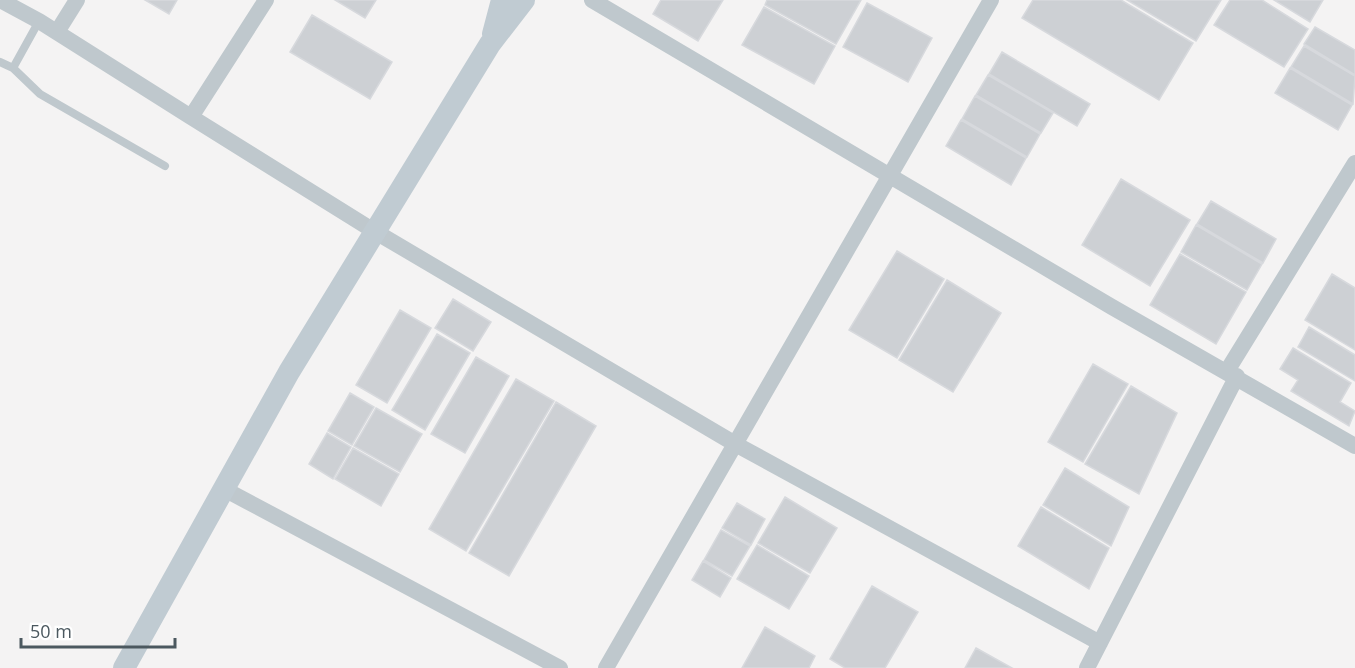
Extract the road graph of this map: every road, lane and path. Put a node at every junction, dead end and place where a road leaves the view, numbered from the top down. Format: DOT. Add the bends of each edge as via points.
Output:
graph roads {
  1 [pos="0,0"];
  2 [pos="77,0"];
  3 [pos="267,0"];
  4 [pos="502,0"];
  5 [pos="524,0"];
  6 [pos="592,0"];
  7 [pos="992,0"];
  8 [pos="39,21"];
  9 [pos="57,32"];
  10 [pos="490,44"];
  11 [pos="0,62"];
  12 [pos="13,68"];
  13 [pos="191,117"];
  14 [pos="1355,163"];
  15 [pos="165,166"];
  16 [pos="890,174"];
  17 [pos="374,231"];
  18 [pos="1232,374"];
  19 [pos="737,445"];
  20 [pos="1355,446"];
  21 [pos="224,489"];
  22 [pos="1100,643"];
  23 [pos="123,668"];
  24 [pos="560,668"];
  25 [pos="606,668"];
  26 [pos="1087,668"];
  1 -- 8 [label="street"];
  2 -- 9 [label="street"];
  3 -- 13 [label="street"];
  4 -- 10 [label="street"];
  5 -- 10 [label="street"];
  6 -- 16 [label="street"];
  7 -- 16 [label="street"];
  8 -- 9 [label="street"];
  8 -- 12 [label="lane"];
  9 -- 13 [label="street"];
  10 -- 17 [label="street"];
  11 -- 12 [label="lane"];
  12 -- 15 [label="lane" via="40,94"];
  13 -- 17 [label="street"];
  14 -- 18 [label="street"];
  16 -- 18 [label="street"];
  16 -- 19 [label="street"];
  17 -- 19 [label="street"];
  17 -- 21 [label="street"];
  18 -- 20 [label="street"];
  18 -- 22 [label="street"];
  19 -- 22 [label="street"];
  19 -- 25 [label="street"];
  21 -- 23 [label="street"];
  21 -- 24 [label="street"];
  22 -- 26 [label="street"];
}
